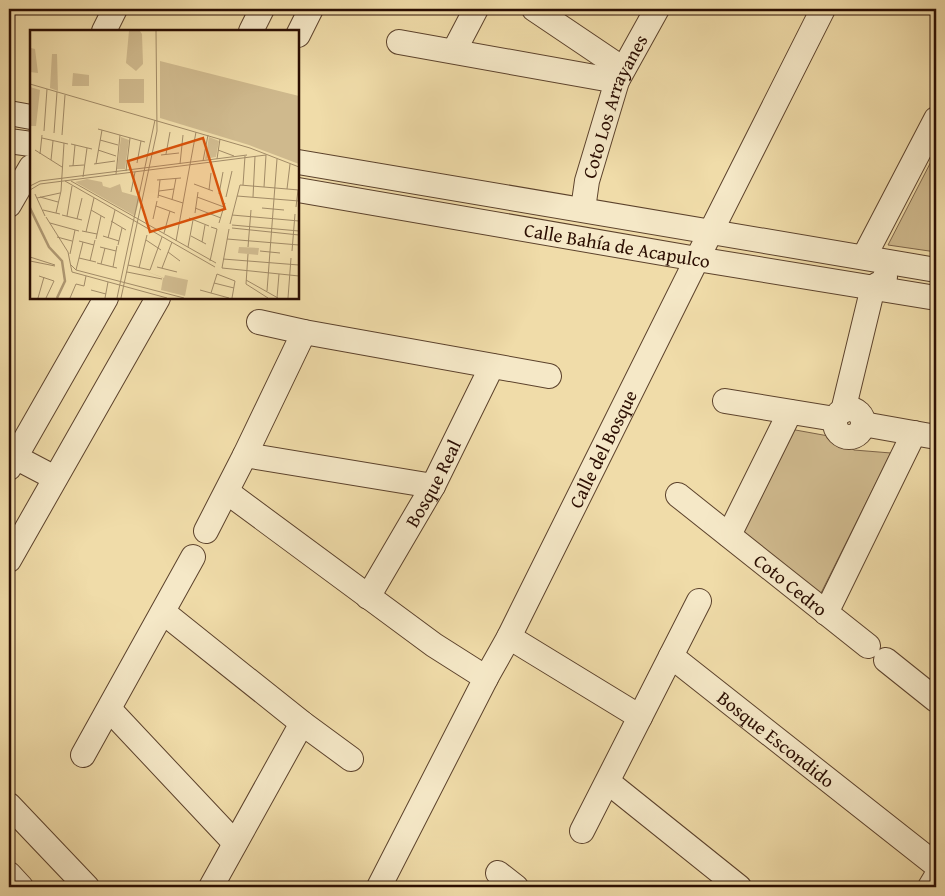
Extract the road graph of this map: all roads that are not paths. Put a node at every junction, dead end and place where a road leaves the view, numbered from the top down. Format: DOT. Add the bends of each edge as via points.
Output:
graph roads {
  1 [pos="115,9"];
  2 [pos="262,9"];
  3 [pos="310,9"];
  4 [pos="476,9"];
  5 [pos="534,9"];
  6 [pos="657,9"];
  7 [pos="823,9"];
  8 [pos="104,30"];
  9 [pos="252,30"];
  10 [pos="299,33"];
  11 [pos="399,42"];
  12 [pos="454,51"];
  13 [pos="620,75"];
  14 [pos="9,113"];
  15 [pos="30,117"];
  16 [pos="936,119"];
  17 [pos="9,141"];
  18 [pos="30,144"];
  19 [pos="299,162"];
  20 [pos="30,169"];
  21 [pos="299,190"];
  22 [pos="9,205"];
  23 [pos="583,209"];
  24 [pos="711,231"];
  25 [pos="864,257"];
  26 [pos="697,259"];
  27 [pos="936,270"];
  28 [pos="884,280"];
  29 [pos="936,298"];
  30 [pos="105,299"];
  31 [pos="157,299"];
  32 [pos="259,322"];
  33 [pos="304,332"];
  34 [pos="492,366"];
  35 [pos="549,376"];
  36 [pos="725,401"];
  37 [pos="790,412"];
  38 [pos="850,417"];
  39 [pos="925,435"];
  40 [pos="245,455"];
  41 [pos="12,463"];
  42 [pos="55,478"];
  43 [pos="433,486"];
  44 [pos="227,492"];
  45 [pos="678,495"];
  46 [pos="206,531"];
  47 [pos="729,536"];
  48 [pos="193,557"];
  49 [pos="9,560"];
  50 [pos="368,597"];
  51 [pos="699,601"];
  52 [pos="163,612"];
  53 [pos="826,613"];
  54 [pos="510,637"];
  55 [pos="868,646"];
  56 [pos="671,656"];
  57 [pos="886,660"];
  58 [pos="486,678"];
  59 [pos="934,690"];
  60 [pos="110,710"];
  61 [pos="640,717"];
  62 [pos="302,723"];
  63 [pos="83,755"];
  64 [pos="352,759"];
  65 [pos="608,782"];
  66 [pos="9,805"];
  67 [pos="582,831"];
  68 [pos="235,843"];
  69 [pos="936,865"];
  70 [pos="9,874"];
  71 [pos="936,877"];
  72 [pos="21,887"];
  73 [pos="86,887"];
  74 [pos="210,887"];
  75 [pos="379,887"];
  76 [pos="739,887"];
  77 [pos="930,887"];
  1 -- 8 [label="street"];
  2 -- 9 [label="street"];
  3 -- 10 [label="street"];
  4 -- 12 [label="street"];
  5 -- 13 [label="street"];
  6 -- 13 [label="street, Coto Los Arrayanes"];
  7 -- 24 [label="street, Calle del Bosque"];
  11 -- 12 [label="street"];
  12 -- 13 [label="street"];
  13 -- 23 [label="street, Coto Los Arrayanes" via="587,181"];
  14 -- 15 [label="street"];
  16 -- 25 [label="street"];
  17 -- 18 [label="street"];
  19 -- 23 [label="street, Calle Bahía de Acapulco"];
  20 -- 22 [label="street"];
  21 -- 26 [label="street, Calle Bahía de Acapulco"];
  23 -- 24 [label="street, Calle Bahía de Acapulco"];
  24 -- 25 [label="street, Calle Bahía de Acapulco"];
  24 -- 26 [label="street, Calle del Bosque"];
  25 -- 28 [label="street, Calle Bahía de Acapulco"];
  26 -- 28 [label="street, Calle Bahía de Acapulco"];
  26 -- 54 [label="street, Calle del Bosque"];
  27 -- 28 [label="street, Calle Bahía de Acapulco"];
  28 -- 29 [label="street, Calle Bahía de Acapulco"];
  28 -- 38 [label="street"];
  30 -- 41 [label="street"];
  31 -- 42 [label="street"];
  32 -- 33 [label="street"];
  33 -- 34 [label="street"];
  33 -- 40 [label="street"];
  34 -- 35 [label="street"];
  34 -- 43 [label="street, Bosque Real"];
  36 -- 37 [label="street"];
  37 -- 38 [label="street"];
  37 -- 47 [label="street"];
  38 -- 39 [label="street"];
  39 -- 53 [label="street, Coto Cedro"];
  40 -- 43 [label="street"];
  40 -- 44 [label="street"];
  41 -- 42 [label="street"];
  42 -- 49 [label="street"];
  43 -- 50 [label="street, Bosque Real"];
  44 -- 46 [label="street"];
  44 -- 50 [label="street"];
  45 -- 47 [label="street, Coto Cedro"];
  47 -- 53 [label="street, Coto Cedro"];
  48 -- 52 [label="street"];
  50 -- 58 [label="street"];
  51 -- 56 [label="street"];
  52 -- 60 [label="street"];
  52 -- 62 [label="street"];
  53 -- 55 [label="street"];
  54 -- 58 [label="street, Calle del Bosque"];
  54 -- 61 [label="street"];
  56 -- 61 [label="street"];
  56 -- 69 [label="street, Bosque Escondido"];
  57 -- 59 [label="street"];
  58 -- 75 [label="street, Calle del Bosque"];
  60 -- 63 [label="street"];
  60 -- 68 [label="street"];
  61 -- 65 [label="street"];
  62 -- 64 [label="street"];
  62 -- 68 [label="street"];
  65 -- 67 [label="street"];
  65 -- 76 [label="street"];
  66 -- 73 [label="street"];
  68 -- 74 [label="street"];
  70 -- 72 [label="street"];
  71 -- 77 [label="street"];
}
